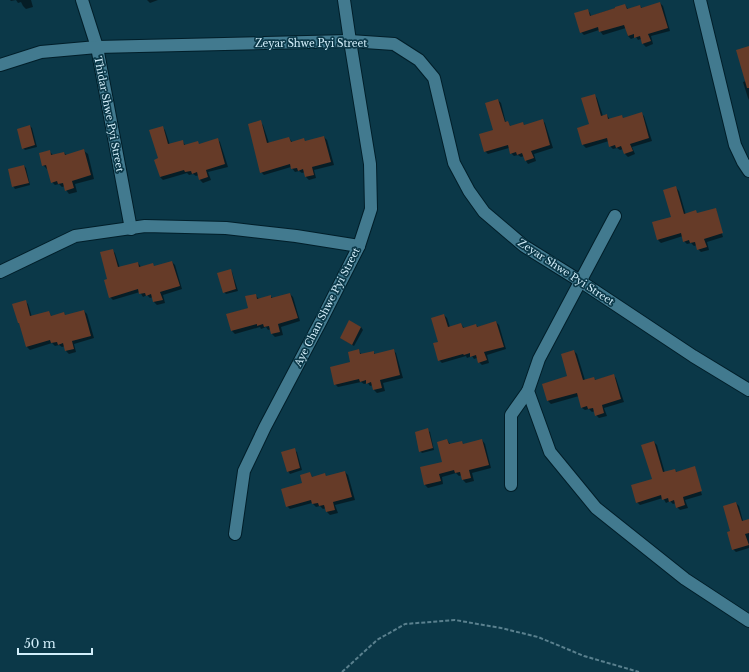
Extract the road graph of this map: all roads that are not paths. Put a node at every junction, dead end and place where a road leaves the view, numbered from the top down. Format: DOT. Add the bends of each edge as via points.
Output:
graph roads {
  1 [pos="82,0"];
  2 [pos="344,0"];
  3 [pos="700,0"];
  4 [pos="350,41"];
  5 [pos="97,47"];
  6 [pos="0,65"];
  7 [pos="749,171"];
  8 [pos="615,216"];
  9 [pos="131,228"];
  10 [pos="359,246"];
  11 [pos="0,272"];
  12 [pos="580,282"];
  13 [pos="749,390"];
  14 [pos="528,391"];
  15 [pos="511,485"];
  16 [pos="236,534"];
  17 [pos="749,621"];
  1 -- 5 [label="street, Thidar Shwe Pyi Street"];
  2 -- 4 [label="street, Aye Chan Shwe Pyi Street"];
  3 -- 7 [label="street" via="735,145"];
  4 -- 5 [label="street, Zeyar Shwe Pyi Street"];
  4 -- 10 [label="street, Aye Chan Shwe Pyi Street" via="370,164 371,209"];
  4 -- 12 [label="street, Zeyar Shwe Pyi Street" via="394,44 419,60 434,78 454,163 484,212 524,246"];
  5 -- 6 [label="street, Zeyar Shwe Pyi Street" via="41,52"];
  5 -- 9 [label="street, Thidar Shwe Pyi Street"];
  8 -- 12 [label="street"];
  9 -- 10 [label="street" via="226,228"];
  9 -- 11 [label="street" via="75,236"];
  10 -- 16 [label="street, Aye Chan Shwe Pyi Street" via="244,471"];
  12 -- 13 [label="street, Zeyar Shwe Pyi Street"];
  12 -- 14 [label="street" via="539,359"];
  14 -- 15 [label="street" via="512,415"];
  14 -- 17 [label="street" via="550,452 596,508 685,579"];
}
